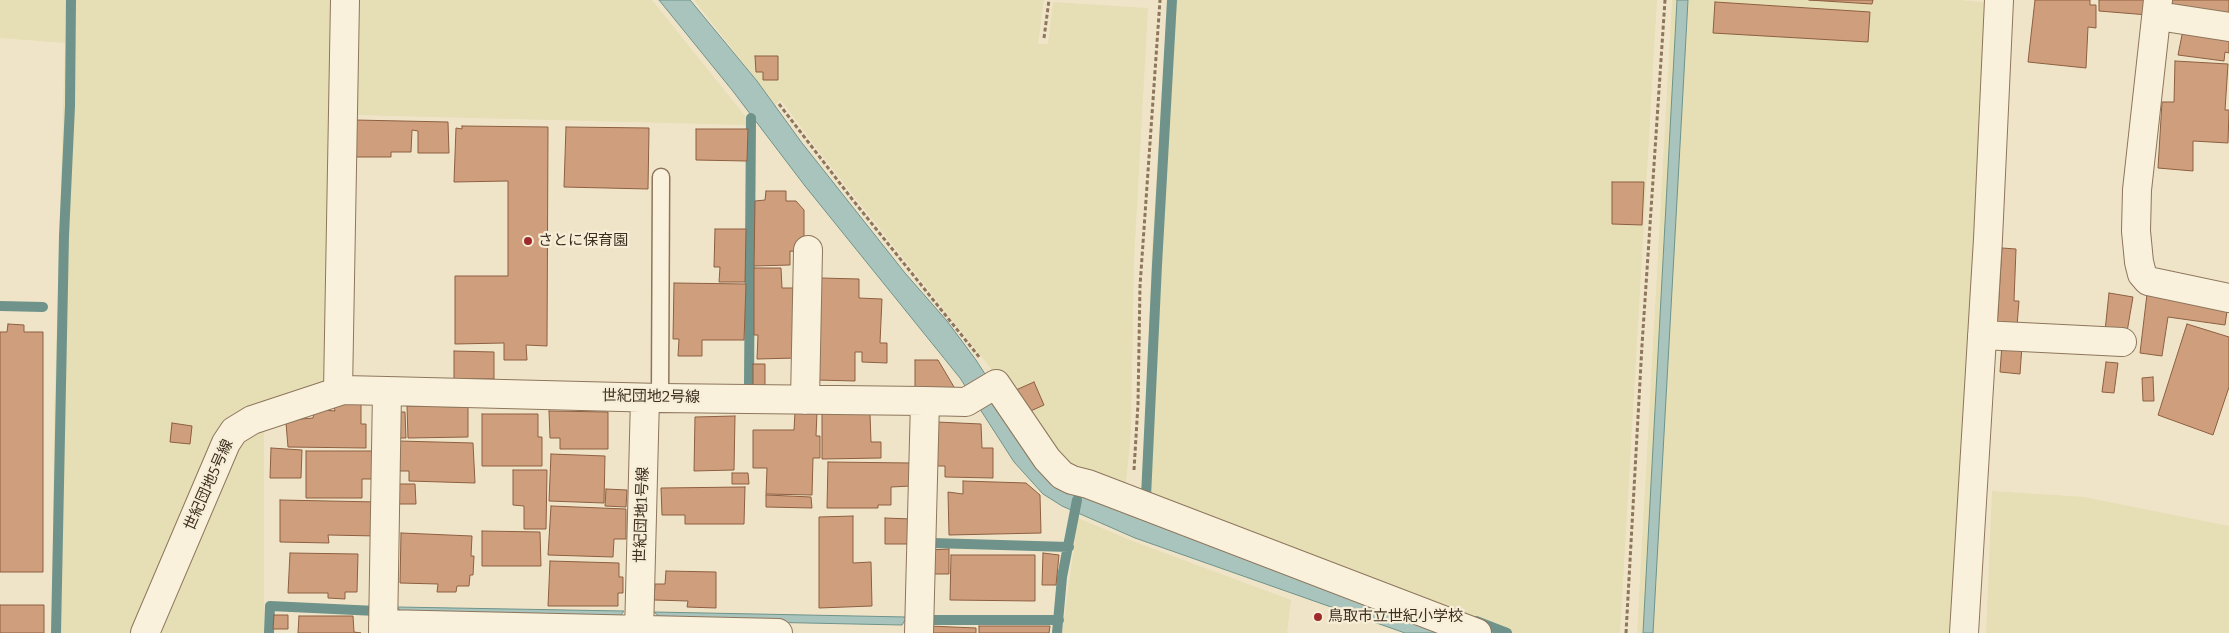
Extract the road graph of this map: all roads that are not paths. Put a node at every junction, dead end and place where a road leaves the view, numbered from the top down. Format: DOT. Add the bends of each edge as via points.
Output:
graph roads {
  1 [pos="345,0"];
  2 [pos="1999,0"];
  3 [pos="2158,8"];
  4 [pos="2229,27"];
  5 [pos="661,177"];
  6 [pos="808,250"];
  7 [pos="2229,298"];
  8 [pos="1982,335"];
  9 [pos="2122,342"];
  10 [pos="338,391"];
  11 [pos="387,391"];
  12 [pos="653,398"];
  13 [pos="805,400"];
  14 [pos="925,401"];
  15 [pos="383,628"];
  16 [pos="639,632"];
  17 [pos="145,633"];
  18 [pos="778,633"];
  19 [pos="919,633"];
  20 [pos="1477,633"];
  21 [pos="1964,633"];
  1 -- 10 [label="street"];
  2 -- 8 [label="street"];
  3 -- 4 [label="street"];
  3 -- 7 [label="street" via="2137,190 2139,262 2148,281"];
  5 -- 12 [label="lane"];
  6 -- 13 [label="street"];
  8 -- 9 [label="street"];
  8 -- 21 [label="street"];
  10 -- 11 [label="street, 世紀団地5号線"];
  10 -- 17 [label="street, 世紀団地5号線" via="252,420 234,431"];
  11 -- 12 [label="street, 世紀団地2号線"];
  11 -- 15 [label="street"];
  12 -- 13 [label="street, 世紀団地2号線"];
  12 -- 16 [label="street, 世紀団地1号線"];
  13 -- 14 [label="street, 世紀団地2号線"];
  14 -- 19 [label="street"];
  14 -- 20 [label="street, 世紀団地2号線" via="966,402 996,384 1036,446 1062,475"];
  15 -- 16 [label="street"];
  16 -- 18 [label="street"];
}
